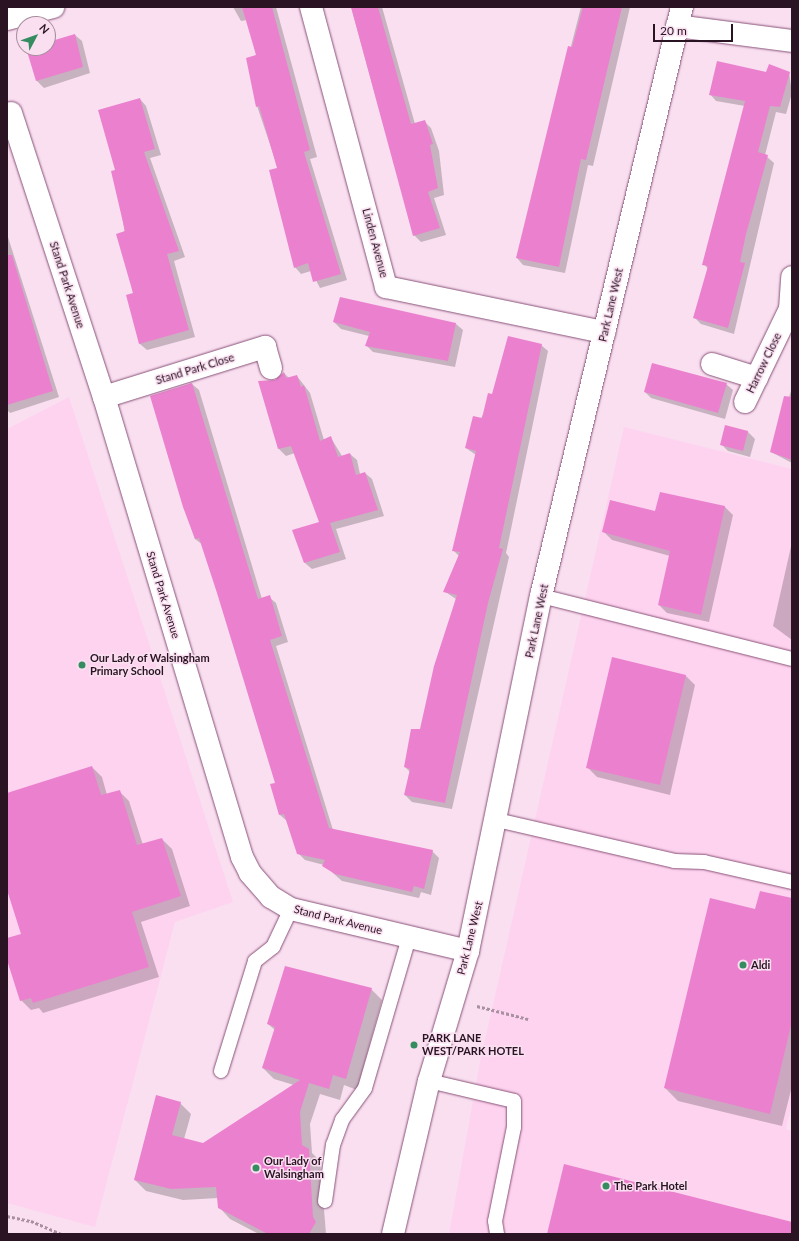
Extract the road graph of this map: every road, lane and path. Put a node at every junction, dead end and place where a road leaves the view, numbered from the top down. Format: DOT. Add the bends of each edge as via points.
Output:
graph roads {
  1 [pos="53,7"];
  2 [pos="312,7"];
  3 [pos="679,17"];
  4 [pos="7,19"];
  5 [pos="792,42"];
  6 [pos="11,113"];
  7 [pos="792,277"];
  8 [pos="604,332"];
  9 [pos="712,364"];
  10 [pos="271,368"];
  11 [pos="757,378"];
  12 [pos="104,397"];
  13 [pos="745,402"];
  14 [pos="541,596"];
  15 [pos="792,659"];
  16 [pos="497,820"];
  17 [pos="792,882"];
  18 [pos="291,908"];
  19 [pos="409,938"];
  20 [pos="468,951"];
  21 [pos="453,1001"];
  22 [pos="528,1019"];
  23 [pos="221,1071"];
  24 [pos="429,1081"];
  25 [pos="325,1201"];
  26 [pos="7,1216"];
  27 [pos="62,1234"];
  28 [pos="393,1234"];
  29 [pos="497,1234"];
  1 -- 4 [label="street"];
  2 -- 8 [label="street, Linden Avenue" via="386,286"];
  3 -- 5 [label="street"];
  3 -- 8 [label="street, Park Lane West"];
  6 -- 12 [label="street, Stand Park Avenue"];
  7 -- 11 [label="street, Harrow Close" via="790,309"];
  8 -- 14 [label="street, Park Lane West"];
  9 -- 11 [label="street"];
  10 -- 12 [label="street, Stand Park Close" via="265,347"];
  11 -- 13 [label="street, Harrow Close"];
  12 -- 18 [label="street, Stand Park Avenue" via="242,857 260,886"];
  14 -- 15 [label="lane"];
  14 -- 16 [label="street, Park Lane West"];
  16 -- 17 [label="lane" via="674,861 704,862"];
  16 -- 20 [label="street, Park Lane West"];
  18 -- 19 [label="street, Stand Park Avenue"];
  18 -- 23 [label="lane" via="273,947 255,961"];
  19 -- 20 [label="street, Stand Park Avenue"];
  19 -- 25 [label="lane" via="365,1088 342,1120 333,1145"];
  20 -- 21 [label="street, Park Lane West"];
  21 -- 22 [label="path"];
  21 -- 24 [label="street, Park Lane West"];
  24 -- 28 [label="street, Park Lane West"];
  24 -- 29 [label="lane" via="514,1100 514,1127 495,1221"];
  26 -- 27 [label="path" via="31,1221"];
}
